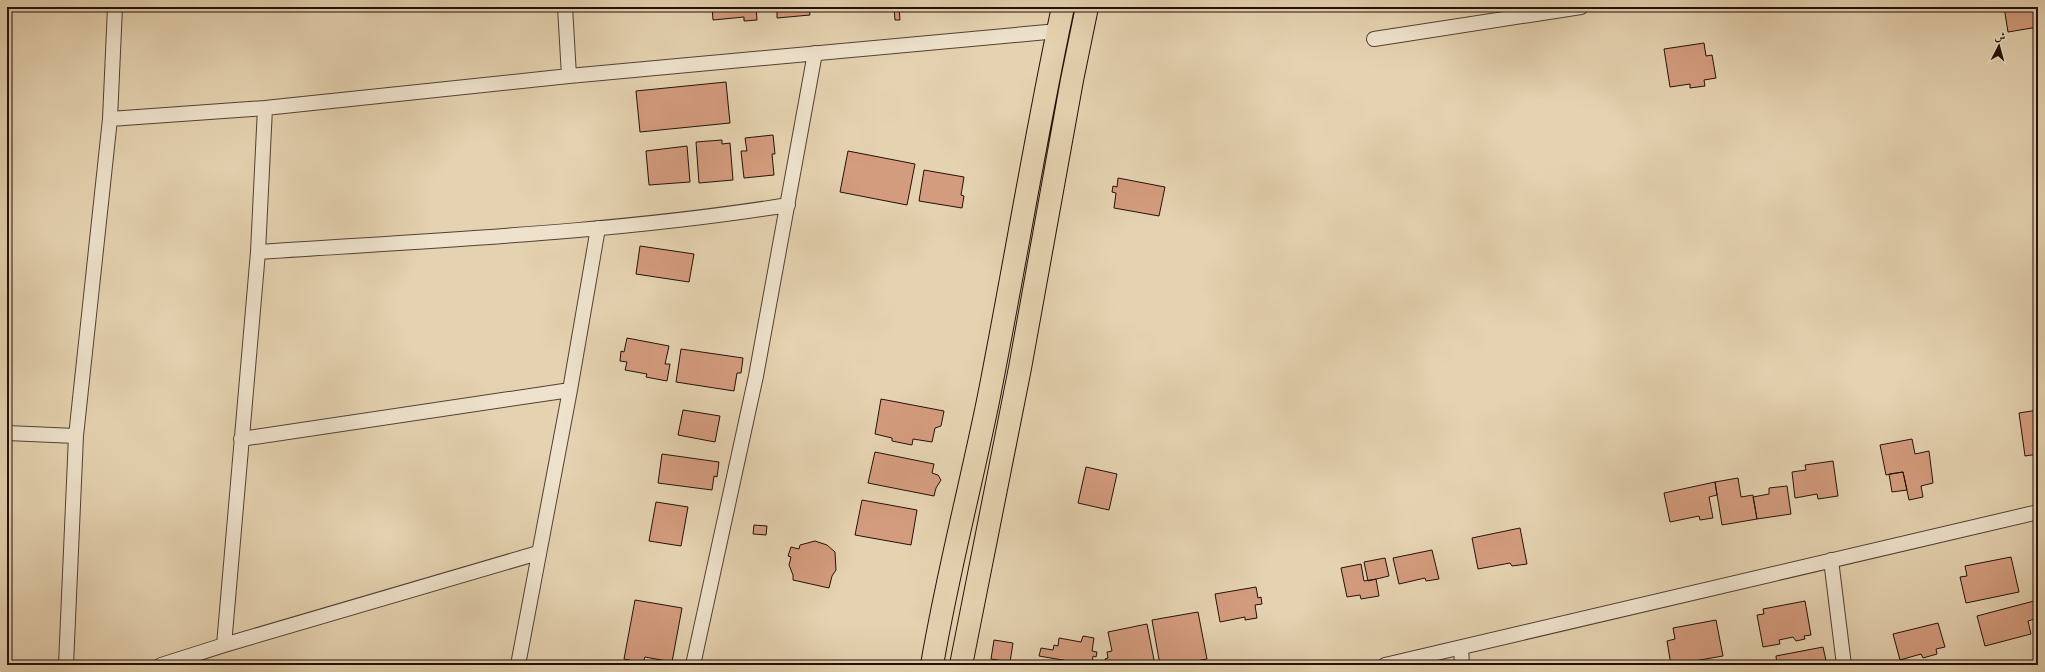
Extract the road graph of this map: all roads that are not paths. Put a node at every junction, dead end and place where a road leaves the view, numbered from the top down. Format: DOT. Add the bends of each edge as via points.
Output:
graph roads {
  1 [pos="116,7"];
  2 [pos="565,7"];
  3 [pos="1063,7"];
  4 [pos="1088,7"];
  5 [pos="1581,7"];
  6 [pos="1058,31"];
  7 [pos="1374,39"];
  8 [pos="815,53"];
  9 [pos="569,76"];
  10 [pos="265,108"];
  11 [pos="110,119"];
  12 [pos="788,205"];
  13 [pos="598,228"];
  14 [pos="258,252"];
  15 [pos="570,390"];
  16 [pos="7,433"];
  17 [pos="76,436"];
  18 [pos="241,440"];
  19 [pos="2037,516"];
  20 [pos="538,553"];
  21 [pos="1831,560"];
  22 [pos="224,644"];
  23 [pos="1461,648"];
  24 [pos="66,665"];
  25 [pos="161,665"];
  26 [pos="518,665"];
  27 [pos="692,665"];
  28 [pos="932,665"];
  29 [pos="961,665"];
  30 [pos="1386,665"];
  31 [pos="1462,665"];
  32 [pos="1844,665"];
  1 -- 11 [label="street"];
  2 -- 9 [label="street"];
  3 -- 6 [label="main road"];
  4 -- 29 [label="main road"];
  5 -- 7 [label="street"];
  6 -- 8 [label="street"];
  6 -- 28 [label="main road" via="988,401"];
  8 -- 9 [label="street"];
  8 -- 12 [label="street"];
  9 -- 10 [label="street"];
  10 -- 11 [label="street"];
  10 -- 14 [label="street"];
  11 -- 17 [label="street"];
  12 -- 13 [label="street"];
  12 -- 27 [label="street" via="756,376"];
  13 -- 14 [label="street"];
  13 -- 15 [label="street"];
  14 -- 18 [label="street"];
  15 -- 18 [label="street"];
  15 -- 20 [label="street"];
  16 -- 17 [label="street"];
  17 -- 24 [label="street"];
  18 -- 22 [label="street"];
  19 -- 21 [label="street"];
  20 -- 22 [label="street"];
  20 -- 26 [label="street"];
  21 -- 23 [label="street"];
  21 -- 32 [label="street"];
  22 -- 25 [label="street"];
  23 -- 30 [label="street"];
  23 -- 31 [label="street"];
}
